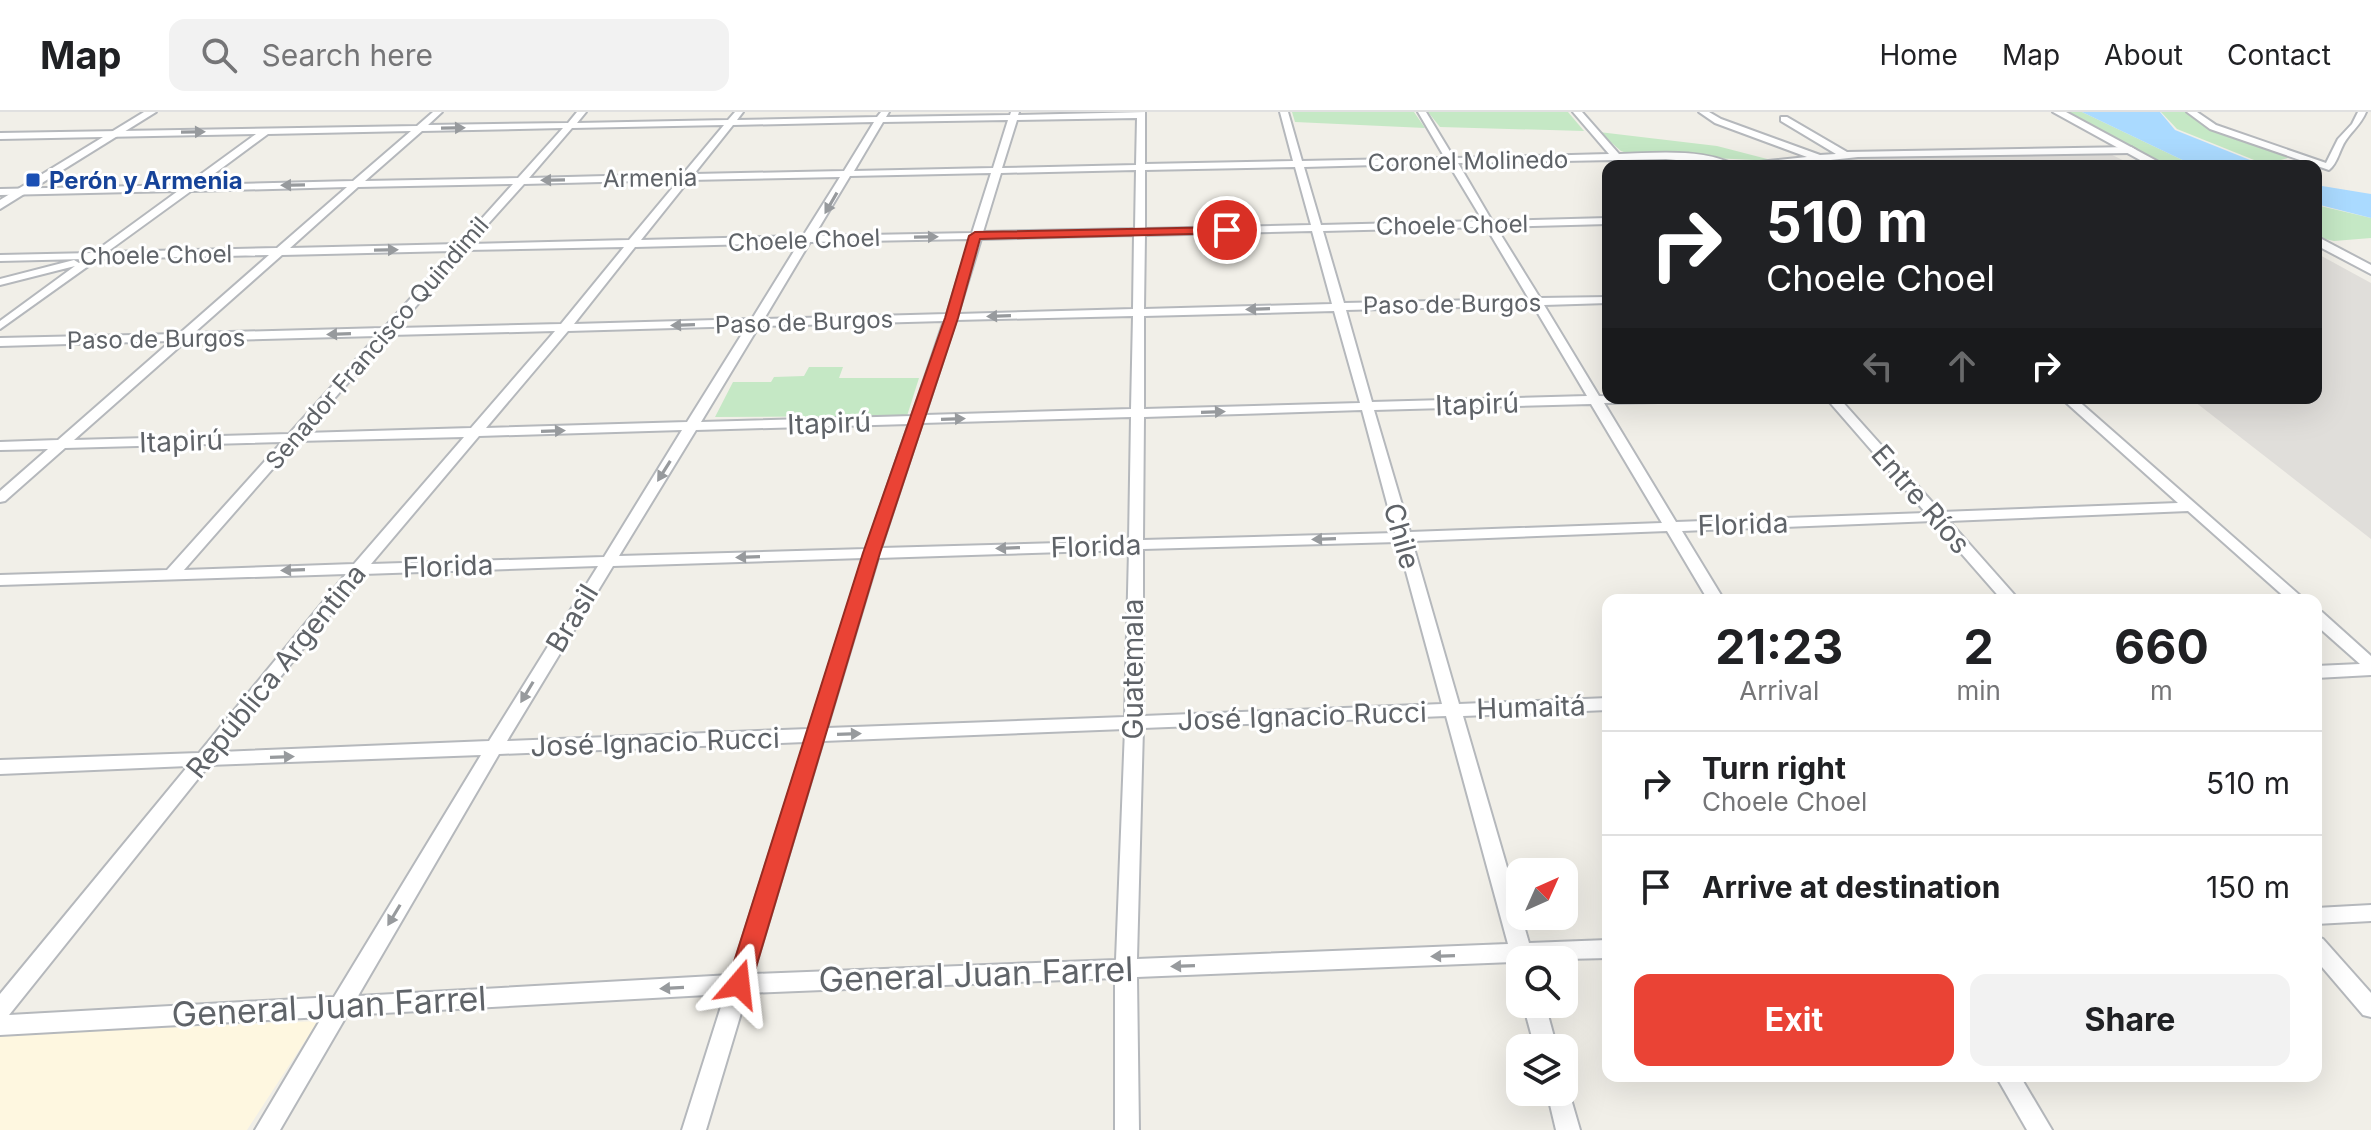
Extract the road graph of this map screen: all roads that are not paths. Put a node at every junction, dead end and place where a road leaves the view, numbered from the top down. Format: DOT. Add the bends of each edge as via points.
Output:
graph roads {
  1 [pos="151,112"];
  2 [pos="438,112"];
  3 [pos="582,112"];
  4 [pos="1284,112"];
  5 [pos="1422,112"];
  6 [pos="1577,112"];
  7 [pos="2058,112"];
  8 [pos="2191,112"];
  9 [pos="2362,112"];
  10 [pos="1140,113"];
  11 [pos="1701,113"];
  12 [pos="1014,114"];
  13 [pos="883,116"];
  14 [pos="735,117"];
  15 [pos="1784,119"];
  16 [pos="571,125"];
  17 [pos="419,129"];
  18 [pos="266,131"];
  19 [pos="115,133"];
  20 [pos="0,136"];
  21 [pos="2131,150"];
  22 [pos="1845,155"];
  23 [pos="1821,159"];
  24 [pos="1620,160"];
  25 [pos="1642,160"];
  26 [pos="1702,160"];
  27 [pos="1811,160"];
  28 [pos="2149,160"];
  29 [pos="2309,160"];
  30 [pos="1451,162"];
  31 [pos="1602,162"];
  32 [pos="1300,164"];
  33 [pos="2322,165"];
  34 [pos="1141,168"];
  35 [pos="995,171"];
  36 [pos="847,174"];
  37 [pos="685,178"];
  38 [pos="521,181"];
  39 [pos="356,184"];
  40 [pos="191,188"];
  41 [pos="23,191"];
  42 [pos="0,192"];
  43 [pos="0,205"];
  44 [pos="1602,221"];
  45 [pos="1489,224"];
  46 [pos="1316,228"];
  47 [pos="1138,232"];
  48 [pos="975,236"];
  49 [pos="809,240"];
  50 [pos="2322,243"];
  51 [pos="630,245"];
  52 [pos="460,250"];
  53 [pos="281,251"];
  54 [pos="99,256"];
  55 [pos="0,258"];
  56 [pos="2371,270"];
  57 [pos="0,282"];
  58 [pos="1602,300"];
  59 [pos="1537,302"];
  60 [pos="1336,307"];
  61 [pos="1138,312"];
  62 [pos="951,318"];
  63 [pos="755,323"];
  64 [pos="0,326"];
  65 [pos="563,329"];
  66 [pos="387,333"];
  67 [pos="182,338"];
  68 [pos="0,342"];
  69 [pos="1596,399"];
  70 [pos="1602,399"];
  71 [pos="1837,404"];
  72 [pos="2074,404"];
  73 [pos="1366,408"];
  74 [pos="1136,415"];
  75 [pos="917,420"];
  76 [pos="691,427"];
  77 [pos="475,433"];
  78 [pos="295,438"];
  79 [pos="60,445"];
  80 [pos="0,446"];
  81 [pos="0,498"];
  82 [pos="2192,507"];
  83 [pos="1936,517"];
  84 [pos="1670,527"];
  85 [pos="1402,537"];
  86 [pos="1134,545"];
  87 [pos="872,553"];
  88 [pos="607,562"];
  89 [pos="359,568"];
  90 [pos="172,574"];
  91 [pos="0,580"];
  92 [pos="1712,594"];
  93 [pos="2006,594"];
  94 [pos="2290,594"];
  95 [pos="2322,622"];
  96 [pos="2371,667"];
  97 [pos="2322,671"];
  98 [pos="1602,704"];
  99 [pos="1454,710"];
  100 [pos="1134,723"];
  101 [pos="816,735"];
  102 [pos="493,749"];
  103 [pos="204,759"];
  104 [pos="0,767"];
  105 [pos="2371,913"];
  106 [pos="2322,916"];
  107 [pos="1519,946"];
  108 [pos="1602,949"];
  109 [pos="1578,951"];
  110 [pos="2322,952"];
  111 [pos="1506,956"];
  112 [pos="1126,968"];
  113 [pos="739,984"];
  114 [pos="341,1004"];
  115 [pos="2371,1008"];
  116 [pos="0,1010"];
  117 [pos="0,1025"];
  118 [pos="2011,1082"];
  119 [pos="1562,1106"];
  120 [pos="267,1130"];
  121 [pos="694,1130"];
  122 [pos="1127,1130"];
  123 [pos="1568,1130"];
  124 [pos="2040,1130"];
  1 -- 19 [label="street"];
  2 -- 17 [label="street"];
  3 -- 16 [label="street, Senador Francisco Quindimil"];
  4 -- 32 [label="street, Chile"];
  5 -- 30 [label="street"];
  6 -- 24 [label="street"];
  7 -- 21 [label="street"];
  8 -- 29 [label="street" via="2213,127"];
  9 -- 33 [label="street" via="2329,167"];
  10 -- 12 [label="street"];
  10 -- 34 [label="street, Guatemala"];
  11 -- 23 [label="street"];
  12 -- 13 [label="street"];
  12 -- 35 [label="street"];
  13 -- 14 [label="street"];
  13 -- 36 [label="street, Brasil"];
  14 -- 16 [label="street"];
  14 -- 37 [label="street, República Argentina"];
  15 -- 22 [label="street"];
  17 -- 16 [label="street, one-way"];
  16 -- 38 [label="street, Senador Francisco Quindimil"];
  17 -- 18 [label="street"];
  17 -- 39 [label="street"];
  19 -- 18 [label="street, one-way"];
  18 -- 40 [label="street"];
  19 -- 20 [label="street"];
  19 -- 41 [label="street"];
  21 -- 22 [label="street"];
  21 -- 28 [label="street"];
  22 -- 23 [label="street"];
  23 -- 27 [label="street"];
  25 -- 26 [label="street, Coronel Molinedo"];
  30 -- 31 [label="street, Coronel Molinedo"];
  30 -- 32 [label="street, Coronel Molinedo"];
  30 -- 45 [label="street"];
  32 -- 34 [label="street, Armenia"];
  32 -- 46 [label="street, Chile"];
  34 -- 35 [label="street, Armenia"];
  34 -- 47 [label="street, Guatemala"];
  35 -- 36 [label="street, Armenia"];
  35 -- 48 [label="street"];
  36 -- 37 [label="street, Armenia"];
  36 -- 49 [label="street, Brasil, one-way"];
  37 -- 38 [label="street, Armenia, one-way"];
  37 -- 51 [label="street, República Argentina"];
  38 -- 39 [label="street, Armenia"];
  38 -- 52 [label="street, Senador Francisco Quindimil"];
  39 -- 40 [label="street, Armenia, one-way"];
  39 -- 53 [label="street"];
  40 -- 41 [label="street, Armenia"];
  40 -- 54 [label="street"];
  41 -- 42 [label="street, Armenia"];
  41 -- 43 [label="street"];
  44 -- 45 [label="street, Choele Choel"];
  45 -- 46 [label="street, Choele Choel"];
  45 -- 59 [label="street"];
  46 -- 47 [label="street, Choele Choel"];
  46 -- 60 [label="street, Chile"];
  47 -- 48 [label="street, Choele Choel"];
  47 -- 61 [label="street, Guatemala"];
  49 -- 48 [label="street, Choele Choel, one-way"];
  48 -- 62 [label="street"];
  49 -- 51 [label="street, Choele Choel"];
  49 -- 63 [label="street, Brasil"];
  50 -- 56 [label="street"];
  51 -- 52 [label="street, Choele Choel"];
  51 -- 65 [label="street, República Argentina"];
  53 -- 52 [label="street, Choele Choel, one-way"];
  52 -- 66 [label="street, Senador Francisco Quindimil"];
  53 -- 54 [label="street, Choele Choel"];
  53 -- 67 [label="street"];
  54 -- 55 [label="street, Choele Choel"];
  54 -- 57 [label="street"];
  54 -- 64 [label="street"];
  58 -- 59 [label="street, Paso de Burgos"];
  59 -- 60 [label="street, Paso de Burgos"];
  59 -- 69 [label="street"];
  60 -- 61 [label="street, Paso de Burgos, one-way"];
  60 -- 73 [label="street, Chile"];
  61 -- 62 [label="street, Paso de Burgos, one-way"];
  61 -- 74 [label="street, Guatemala"];
  62 -- 63 [label="street, Paso de Burgos"];
  62 -- 75 [label="street"];
  63 -- 65 [label="street, Paso de Burgos, one-way"];
  63 -- 76 [label="street, Brasil"];
  65 -- 66 [label="street, Paso de Burgos"];
  65 -- 77 [label="street, República Argentina"];
  66 -- 67 [label="street, Paso de Burgos, one-way"];
  66 -- 78 [label="street, Senador Francisco Quindimil"];
  67 -- 68 [label="street, Paso de Burgos"];
  67 -- 79 [label="street"];
  69 -- 70 [label="street, Itapirú"];
  69 -- 73 [label="street, Itapirú"];
  69 -- 84 [label="street"];
  71 -- 83 [label="street, Entre Ríos"];
  72 -- 82 [label="street"];
  74 -- 73 [label="street, Itapirú, one-way"];
  73 -- 85 [label="street, Chile"];
  75 -- 74 [label="street, Itapirú, one-way"];
  74 -- 86 [label="street, Guatemala"];
  75 -- 76 [label="street, Itapirú"];
  75 -- 87 [label="street"];
  77 -- 76 [label="street, Itapirú, one-way"];
  76 -- 88 [label="street, Brasil, one-way"];
  77 -- 78 [label="street, Itapirú"];
  77 -- 89 [label="street, República Argentina"];
  78 -- 79 [label="street, Itapirú"];
  78 -- 90 [label="street, Senador Francisco Quindimil"];
  79 -- 80 [label="street, Itapirú"];
  79 -- 81 [label="street"];
  82 -- 83 [label="street, Florida"];
  82 -- 94 [label="street"];
  83 -- 84 [label="street, Florida"];
  83 -- 93 [label="street, Entre Ríos"];
  84 -- 85 [label="street, Florida"];
  84 -- 92 [label="street"];
  85 -- 86 [label="street, Florida, one-way"];
  85 -- 99 [label="street, Chile"];
  86 -- 87 [label="street, Florida, one-way"];
  86 -- 100 [label="street, Guatemala"];
  87 -- 88 [label="street, Florida, one-way"];
  87 -- 101 [label="street"];
  88 -- 89 [label="street, Florida"];
  88 -- 102 [label="street, Brasil, one-way"];
  89 -- 90 [label="street, Florida, one-way"];
  89 -- 103 [label="street, República Argentina"];
  90 -- 91 [label="street, Florida"];
  95 -- 96 [label="street"];
  96 -- 97 [label="street"];
  98 -- 99 [label="street, Humaitá"];
  99 -- 100 [label="street, José Ignacio Rucci"];
  99 -- 107 [label="street, Chile"];
  101 -- 100 [label="street, José Ignacio Rucci, one-way"];
  100 -- 112 [label="street, Guatemala"];
  101 -- 102 [label="street, José Ignacio Rucci"];
  101 -- 113 [label="street"];
  103 -- 102 [label="street, José Ignacio Rucci, one-way"];
  102 -- 114 [label="street, Brasil, one-way"];
  103 -- 104 [label="street, José Ignacio Rucci"];
  103 -- 116 [label="street, República Argentina"];
  105 -- 106 [label="street"];
  108 -- 109 [label="street, General Juan Farrel"];
  110 -- 115 [label="street"];
  111 -- 112 [label="street, General Juan Farrel, one-way"];
  112 -- 113 [label="street, General Juan Farrel"];
  112 -- 122 [label="street, Guatemala"];
  113 -- 114 [label="street, General Juan Farrel, one-way"];
  113 -- 121 [label="street"];
  114 -- 117 [label="street, General Juan Farrel"];
  114 -- 120 [label="street, Brasil"];
  118 -- 124 [label="street"];
  119 -- 123 [label="street"];
}
